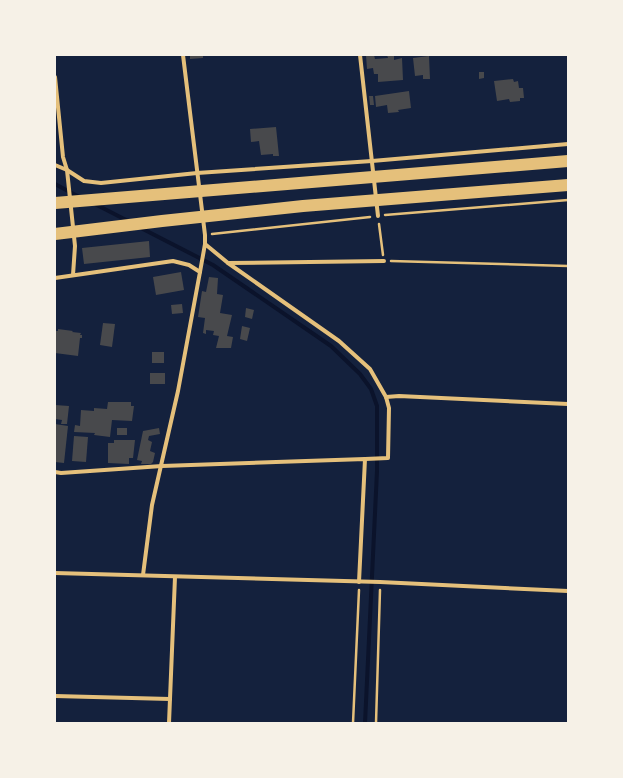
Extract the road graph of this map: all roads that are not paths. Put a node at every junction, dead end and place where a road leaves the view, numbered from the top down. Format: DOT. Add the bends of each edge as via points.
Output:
graph roads {
  1 [pos="183,55"];
  2 [pos="360,55"];
  3 [pos="55,77"];
  4 [pos="568,144"];
  5 [pos="372,161"];
  6 [pos="568,161"];
  7 [pos="55,165"];
  8 [pos="67,170"];
  9 [pos="197,173"];
  10 [pos="568,185"];
  11 [pos="55,203"];
  12 [pos="378,216"];
  13 [pos="55,234"];
  14 [pos="205,246"];
  15 [pos="384,261"];
  16 [pos="228,263"];
  17 [pos="200,272"];
  18 [pos="73,276"];
  19 [pos="55,278"];
  20 [pos="386,397"];
  21 [pos="568,404"];
  22 [pos="365,459"];
  23 [pos="162,466"];
  24 [pos="55,472"];
  25 [pos="55,574"];
  26 [pos="144,575"];
  27 [pos="175,577"];
  28 [pos="359,582"];
  29 [pos="568,591"];
  30 [pos="55,696"];
  31 [pos="170,699"];
  32 [pos="169,723"];
  1 -- 9 [label="street"];
  2 -- 5 [label="street"];
  3 -- 8 [label="street" via="63,157"];
  4 -- 5 [label="street"];
  5 -- 9 [label="street"];
  5 -- 12 [label="street"];
  6 -- 11 [label="highway"];
  7 -- 8 [label="street"];
  8 -- 9 [label="street" via="84,181 101,183"];
  8 -- 18 [label="street" via="75,246"];
  9 -- 14 [label="street"];
  10 -- 13 [label="highway" via="303,206"];
  14 -- 16 [label="street"];
  14 -- 17 [label="street"];
  15 -- 16 [label="street"];
  16 -- 20 [label="street" via="340,341 370,369"];
  17 -- 18 [label="street" via="189,265 173,261"];
  17 -- 23 [label="street"];
  18 -- 19 [label="street"];
  20 -- 21 [label="street"];
  20 -- 22 [label="street" via="389,408 388,458"];
  22 -- 23 [label="street"];
  22 -- 28 [label="street"];
  23 -- 24 [label="street"];
  23 -- 26 [label="street" via="152,505"];
  25 -- 26 [label="street"];
  26 -- 27 [label="street"];
  27 -- 28 [label="street"];
  27 -- 31 [label="street"];
  28 -- 29 [label="street"];
  30 -- 31 [label="street"];
  31 -- 32 [label="street"];
}
